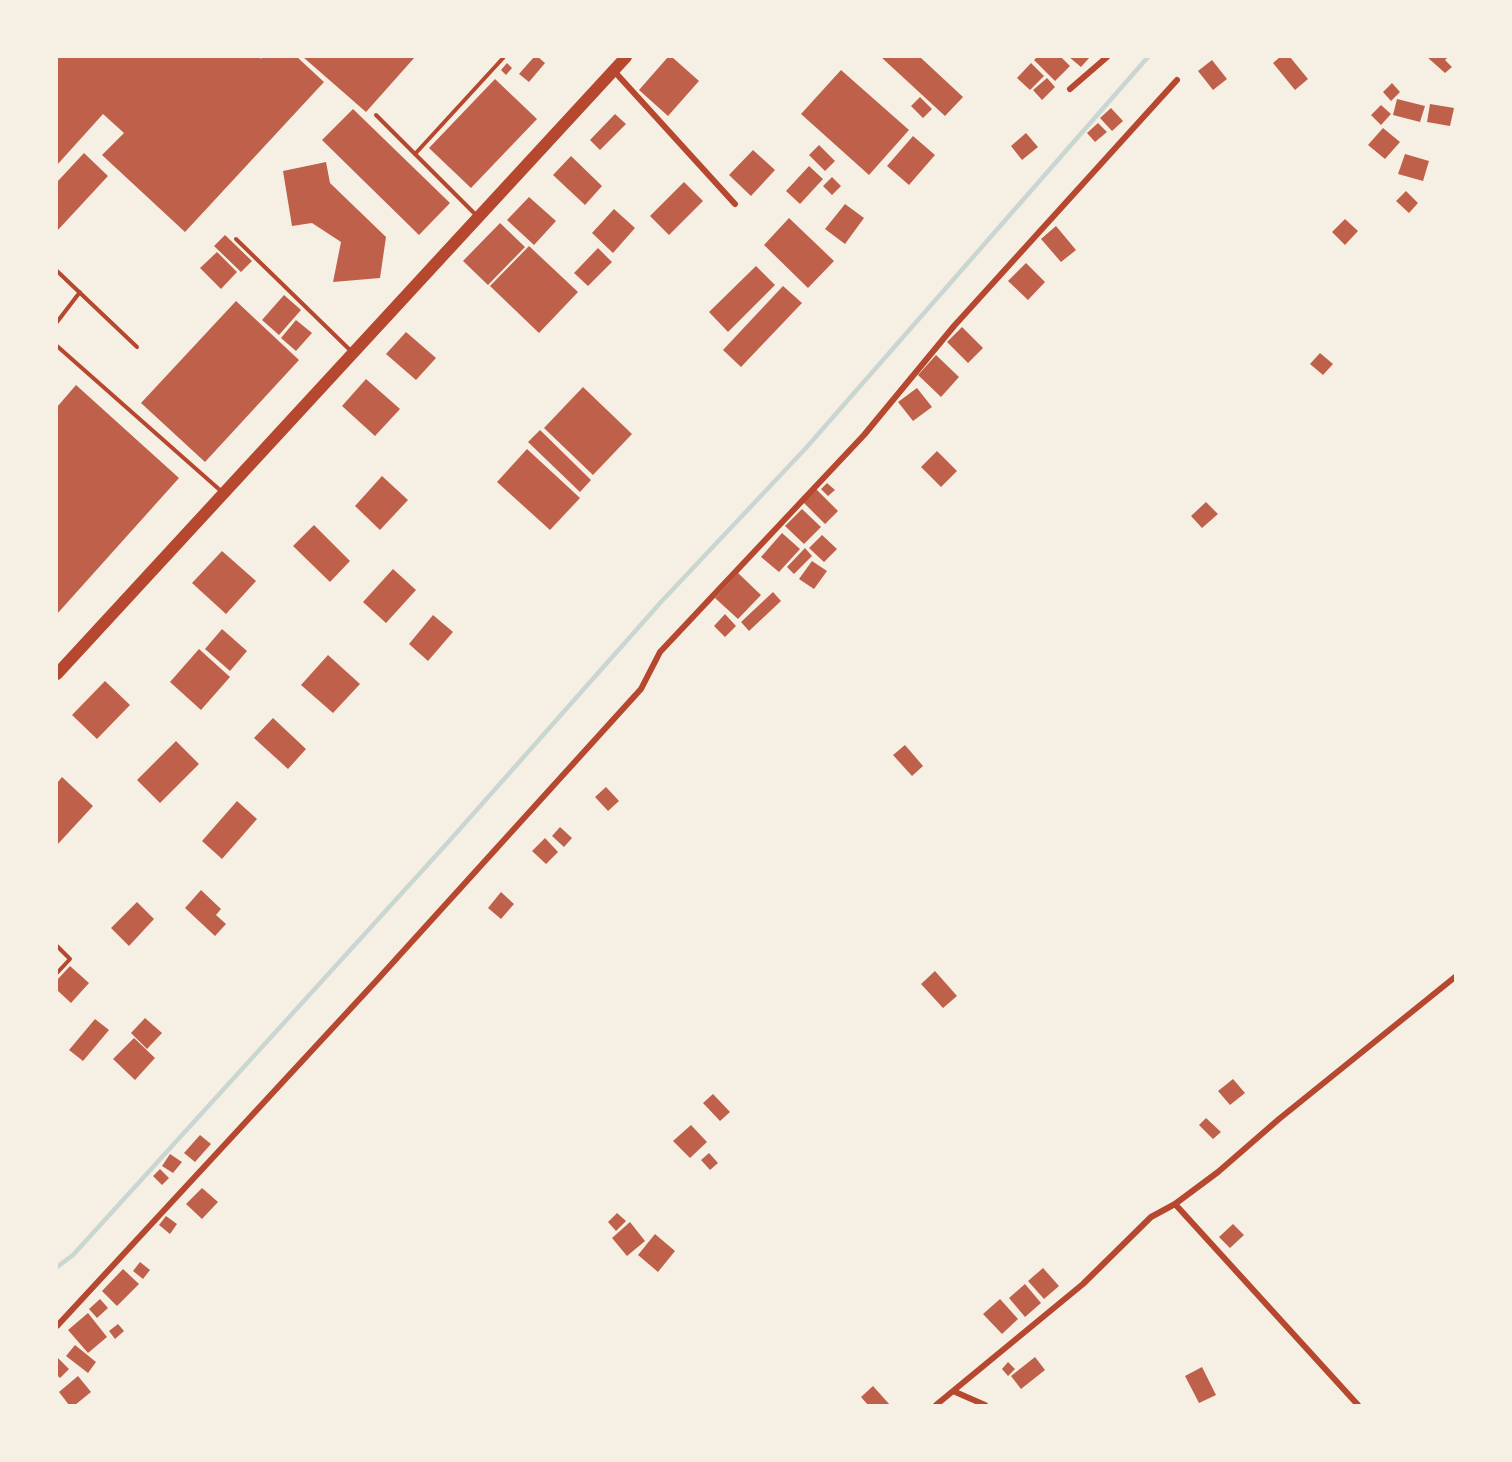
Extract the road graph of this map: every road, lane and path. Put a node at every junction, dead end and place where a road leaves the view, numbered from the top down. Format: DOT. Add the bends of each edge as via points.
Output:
graph roads {
  1 [pos="504,57"];
  2 [pos="626,57"];
  3 [pos="1107,57"];
  4 [pos="614,70"];
  5 [pos="1177,80"];
  6 [pos="1070,89"];
  7 [pos="376,115"];
  8 [pos="415,154"];
  9 [pos="735,204"];
  10 [pos="478,218"];
  11 [pos="236,239"];
  12 [pos="57,271"];
  13 [pos="80,292"];
  14 [pos="57,321"];
  15 [pos="57,346"];
  16 [pos="137,347"];
  17 [pos="354,354"];
  18 [pos="224,494"];
  19 [pos="57,674"];
  20 [pos="57,946"];
  21 [pos="57,973"];
  22 [pos="1455,977"];
  23 [pos="1175,1204"];
  24 [pos="57,1326"];
  25 [pos="954,1391"];
  26 [pos="936,1405"];
  27 [pos="985,1405"];
  28 [pos="1358,1405"];
  1 -- 8 [label="lane"];
  2 -- 4 [label="main road"];
  3 -- 6 [label="street"];
  4 -- 9 [label="street"];
  4 -- 10 [label="main road"];
  5 -- 24 [label="street" via="954,326 864,435 660,652 641,689"];
  7 -- 8 [label="lane"];
  8 -- 10 [label="lane"];
  10 -- 17 [label="main road"];
  11 -- 17 [label="lane"];
  12 -- 13 [label="lane"];
  13 -- 14 [label="lane"];
  13 -- 16 [label="lane"];
  15 -- 18 [label="lane"];
  17 -- 18 [label="main road"];
  18 -- 19 [label="main road"];
  20 -- 21 [label="lane" via="70,959"];
  22 -- 23 [label="street"];
  23 -- 25 [label="street" via="1151,1217 1083,1284"];
  23 -- 28 [label="street"];
  25 -- 26 [label="street"];
  25 -- 27 [label="street"];
}
